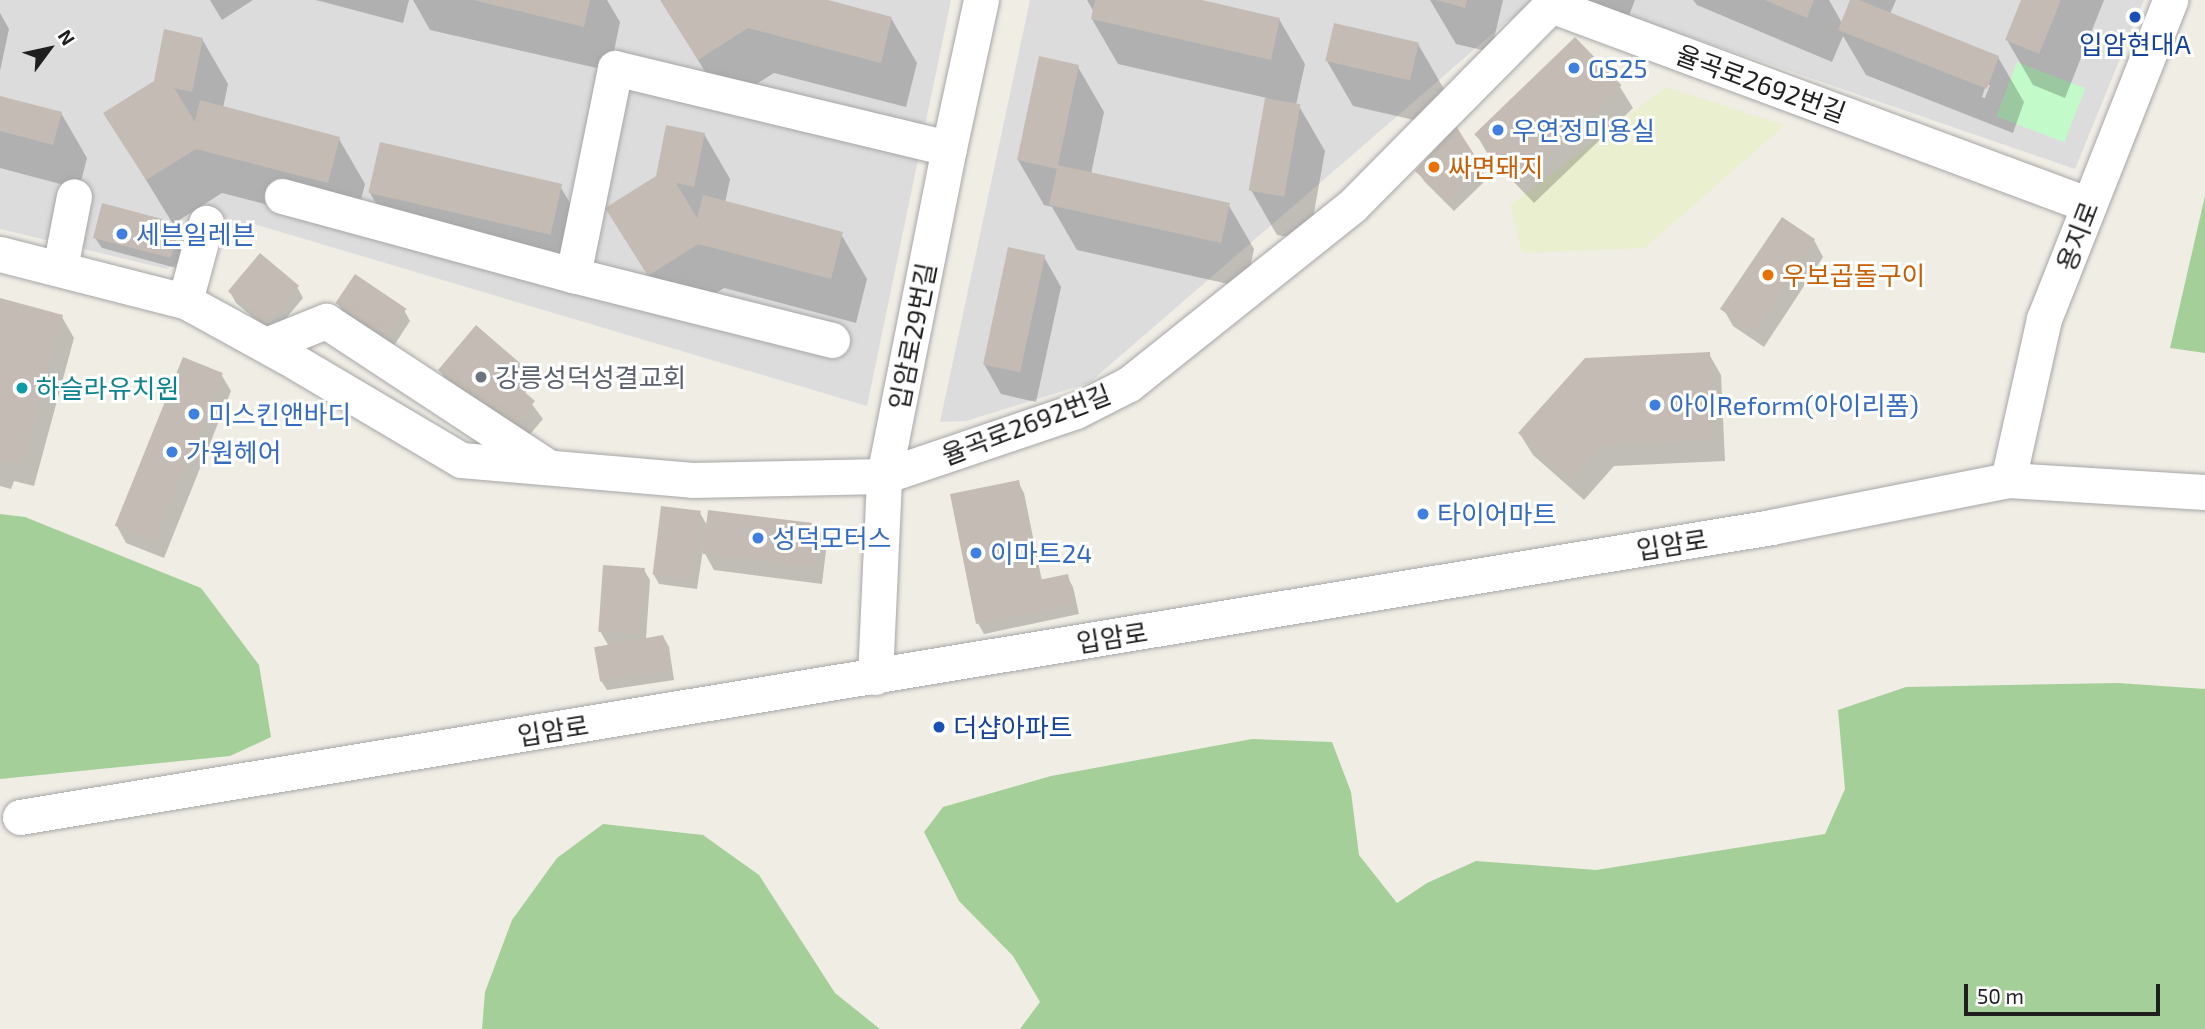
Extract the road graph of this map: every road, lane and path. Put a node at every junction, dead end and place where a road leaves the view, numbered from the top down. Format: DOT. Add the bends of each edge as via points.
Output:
graph roads {
  1 [pos="981,0"];
  2 [pos="2170,0"];
  3 [pos="1549,3"];
  4 [pos="949,148"];
  5 [pos="74,197"];
  6 [pos="282,197"];
  7 [pos="2089,205"];
  8 [pos="206,223"];
  9 [pos="0,254"];
  10 [pos="60,268"];
  11 [pos="573,275"];
  12 [pos="185,301"];
  13 [pos="832,340"];
  14 [pos="266,345"];
  15 [pos="551,468"];
  16 [pos="884,476"];
  17 [pos="2008,480"];
  18 [pos="2205,492"];
  19 [pos="875,677"];
  20 [pos="7,819"];
  1 -- 4 [label="street, 입암로29번길"];
  2 -- 7 [label="street, 용지로"];
  3 -- 7 [label="street, 율곡로2692번길"];
  3 -- 16 [label="street, 율곡로2692번길" via="1352,206 1129,384 1076,411"];
  4 -- 11 [label="street" via="615,68"];
  4 -- 16 [label="street, 입암로29번길"];
  5 -- 10 [label="street"];
  6 -- 11 [label="street"];
  7 -- 17 [label="street, 용지로" via="2045,319"];
  8 -- 12 [label="street"];
  9 -- 10 [label="street, 율곡로2692번길"];
  10 -- 12 [label="street, 율곡로2692번길"];
  11 -- 13 [label="street"];
  12 -- 14 [label="street, 율곡로2692번길"];
  14 -- 15 [label="street, 율곡로2692번길" via="461,460"];
  14 -- 15 [label="street" via="326,321"];
  15 -- 16 [label="street, 율곡로2692번길" via="692,480"];
  16 -- 19 [label="street, 입암로29번길"];
  17 -- 18 [label="street, 입암로"];
  17 -- 19 [label="street, 입암로" via="1757,530"];
  19 -- 20 [label="street, 입암로"];
}
